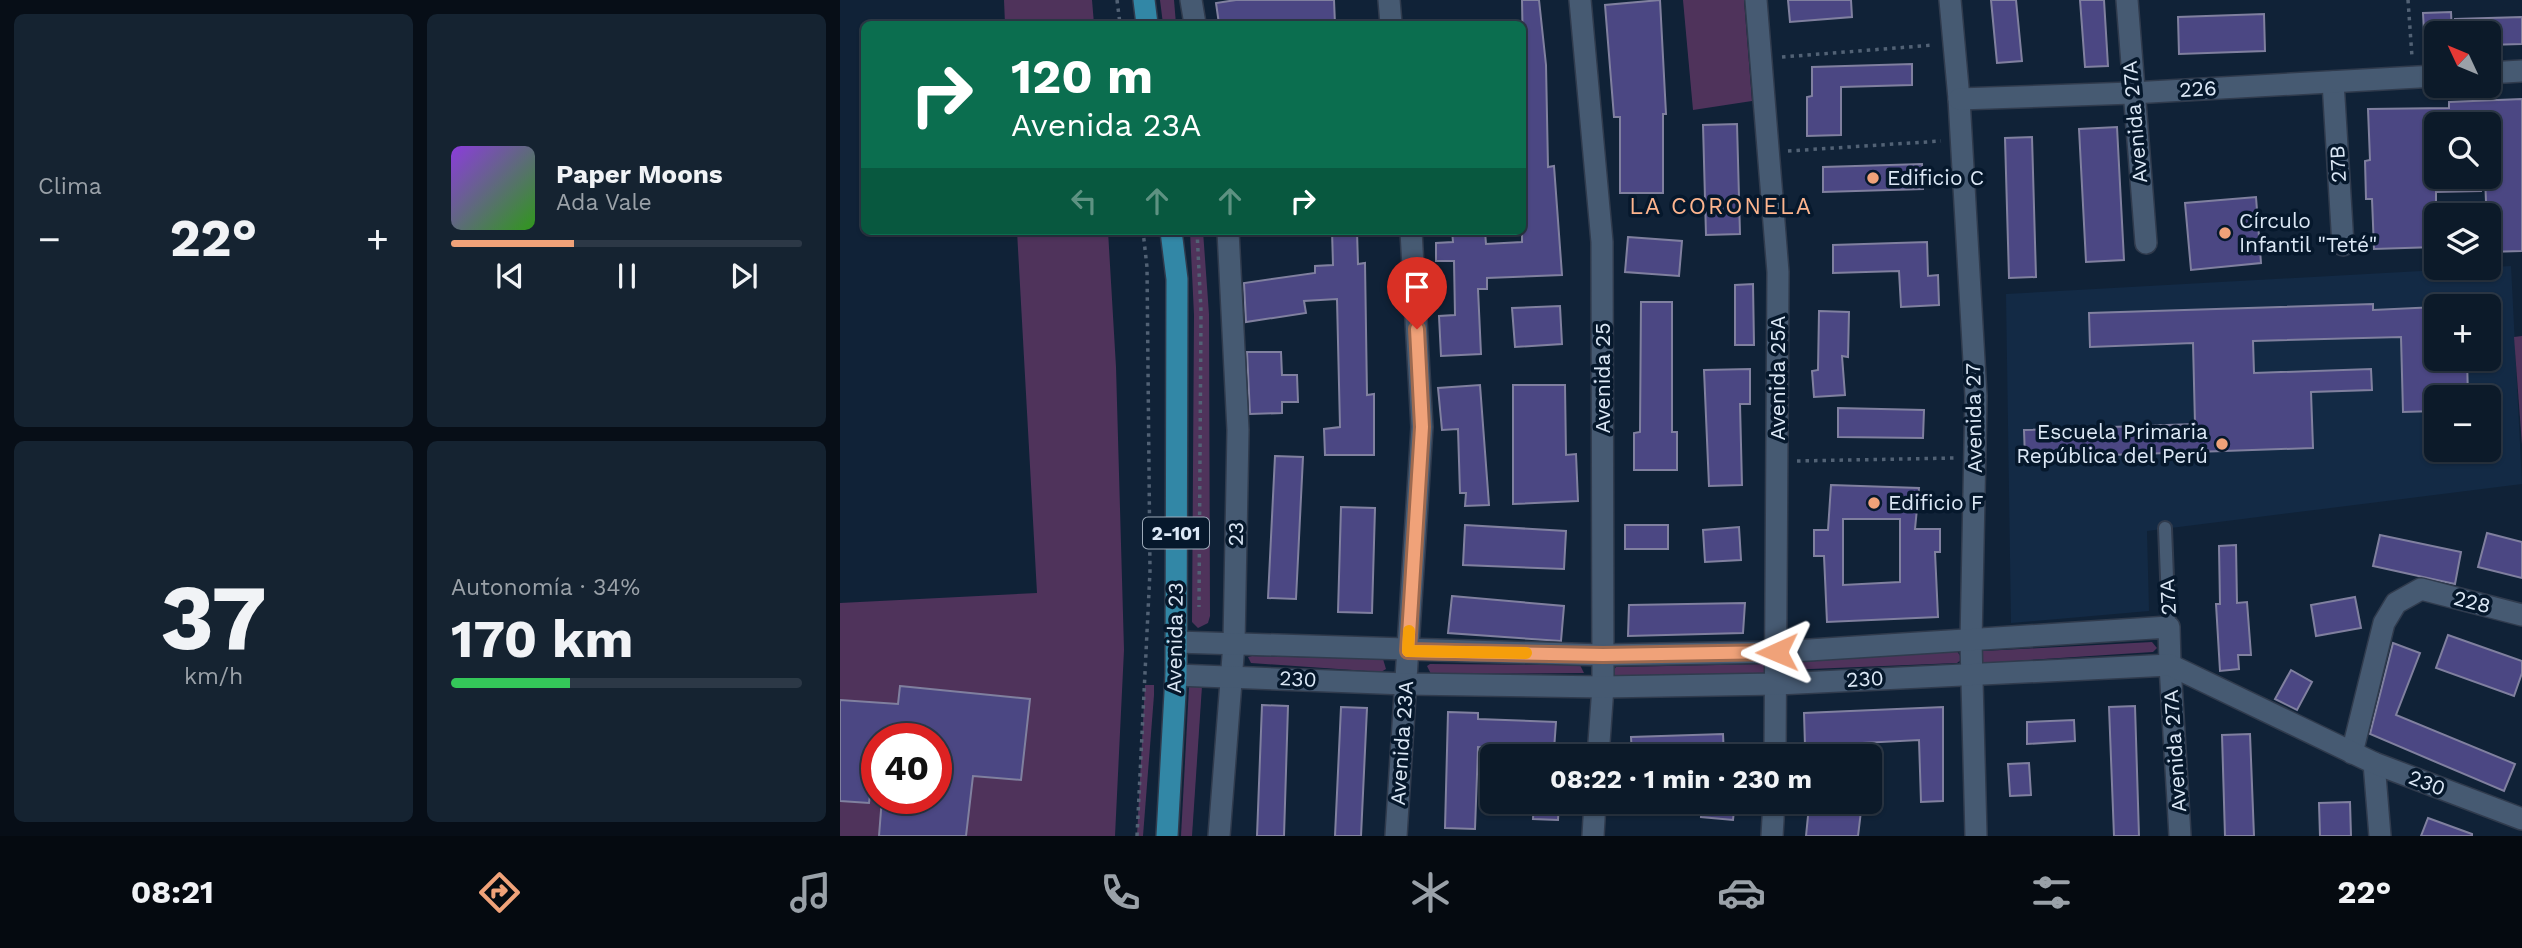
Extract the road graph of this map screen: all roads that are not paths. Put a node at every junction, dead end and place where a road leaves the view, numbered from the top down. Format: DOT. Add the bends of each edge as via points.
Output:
graph roads {
  1 [pos="1144,0"];
  2 [pos="1191,0"];
  3 [pos="1389,0"];
  4 [pos="1580,0"];
  5 [pos="1756,0"];
  6 [pos="1950,0"];
  7 [pos="2127,0"];
  8 [pos="1147,21"];
  9 [pos="1194,21"];
  10 [pos="1391,21"];
  11 [pos="2522,71"];
  12 [pos="2501,72"];
  13 [pos="2424,77"];
  14 [pos="2333,82"];
  15 [pos="2132,93"];
  16 [pos="1959,99"];
  17 [pos="1172,235"];
  18 [pos="1228,235"];
  19 [pos="1411,235"];
  20 [pos="2146,243"];
  21 [pos="2343,246"];
  22 [pos="2165,528"];
  23 [pos="2522,615"];
  24 [pos="2169,627"];
  25 [pos="1176,642"];
  26 [pos="1971,642"];
  27 [pos="1234,643"];
  28 [pos="1408,651"];
  29 [pos="1777,652"];
  30 [pos="1603,655"];
  31 [pos="2170,665"];
  32 [pos="1972,673"];
  33 [pos="1176,675"];
  34 [pos="1230,676"];
  35 [pos="1406,684"];
  36 [pos="1777,684"];
  37 [pos="1603,687"];
  38 [pos="1599,744"];
  39 [pos="1775,744"];
  40 [pos="2352,753"];
  41 [pos="2374,762"];
  42 [pos="1594,814"];
  43 [pos="1773,814"];
  44 [pos="2522,819"];
  45 [pos="1167,836"];
  46 [pos="1219,836"];
  47 [pos="1396,836"];
  48 [pos="1593,836"];
  49 [pos="1772,836"];
  50 [pos="1976,836"];
  51 [pos="2180,836"];
  52 [pos="2380,836"];
  1 -- 8 [label="main road"];
  2 -- 9 [label="street"];
  3 -- 10 [label="street"];
  4 -- 30 [label="street, Avenida 25" via="1602,242"];
  5 -- 29 [label="street, Avenida 25A" via="1777,272"];
  6 -- 16 [label="street, Avenida 27"];
  7 -- 15 [label="street, Avenida 27A"];
  11 -- 12 [label="street"];
  13 -- 14 [label="street, 226"];
  14 -- 15 [label="street, 226"];
  14 -- 21 [label="street, 27B"];
  15 -- 16 [label="street, 226"];
  15 -- 20 [label="street, Avenida 27A"];
  16 -- 26 [label="street, Avenida 27" via="1976,396"];
  17 -- 25 [label="main road, Avenida 23 / 2-101" via="1177,279"];
  18 -- 27 [label="street, 23" via="1238,430"];
  19 -- 28 [label="street, Avenida 23A" via="1422,427"];
  22 -- 24 [label="lane, 27A"];
  23 -- 40 [label="street, 228" via="2421,589 2396,603 2384,623"];
  24 -- 26 [label="street, 230"];
  24 -- 31 [label="street, 27A"];
  25 -- 27 [label="street, 230"];
  25 -- 33 [label="main road, Avenida 23 / 2-101"];
  26 -- 29 [label="street, 230"];
  26 -- 32 [label="street, Avenida 27"];
  27 -- 28 [label="street, 230"];
  27 -- 34 [label="street, 23"];
  28 -- 30 [label="street, 230"];
  28 -- 35 [label="street, Avenida 23A"];
  29 -- 30 [label="street, 230"];
  29 -- 36 [label="street, Avenida 25A"];
  30 -- 37 [label="street, Avenida 25"];
  31 -- 32 [label="street, 230"];
  31 -- 40 [label="street, 230"];
  31 -- 51 [label="street, Avenida 27A"];
  32 -- 36 [label="street, 230"];
  32 -- 50 [label="street, Avenida 27"];
  33 -- 34 [label="street, 230"];
  33 -- 45 [label="main road, Avenida 23 / 2-101"];
  34 -- 35 [label="street, 230"];
  34 -- 46 [label="street, 23"];
  35 -- 37 [label="street, 230"];
  35 -- 47 [label="street, Avenida 23A"];
  36 -- 37 [label="street, 230"];
  36 -- 39 [label="street, Avenida 25A"];
  37 -- 38 [label="street, Avenida 25"];
  40 -- 41 [label="street, 230"];
  41 -- 44 [label="street, 230"];
  41 -- 52 [label="street"];
  42 -- 48 [label="street"];
  43 -- 49 [label="street"];
}
